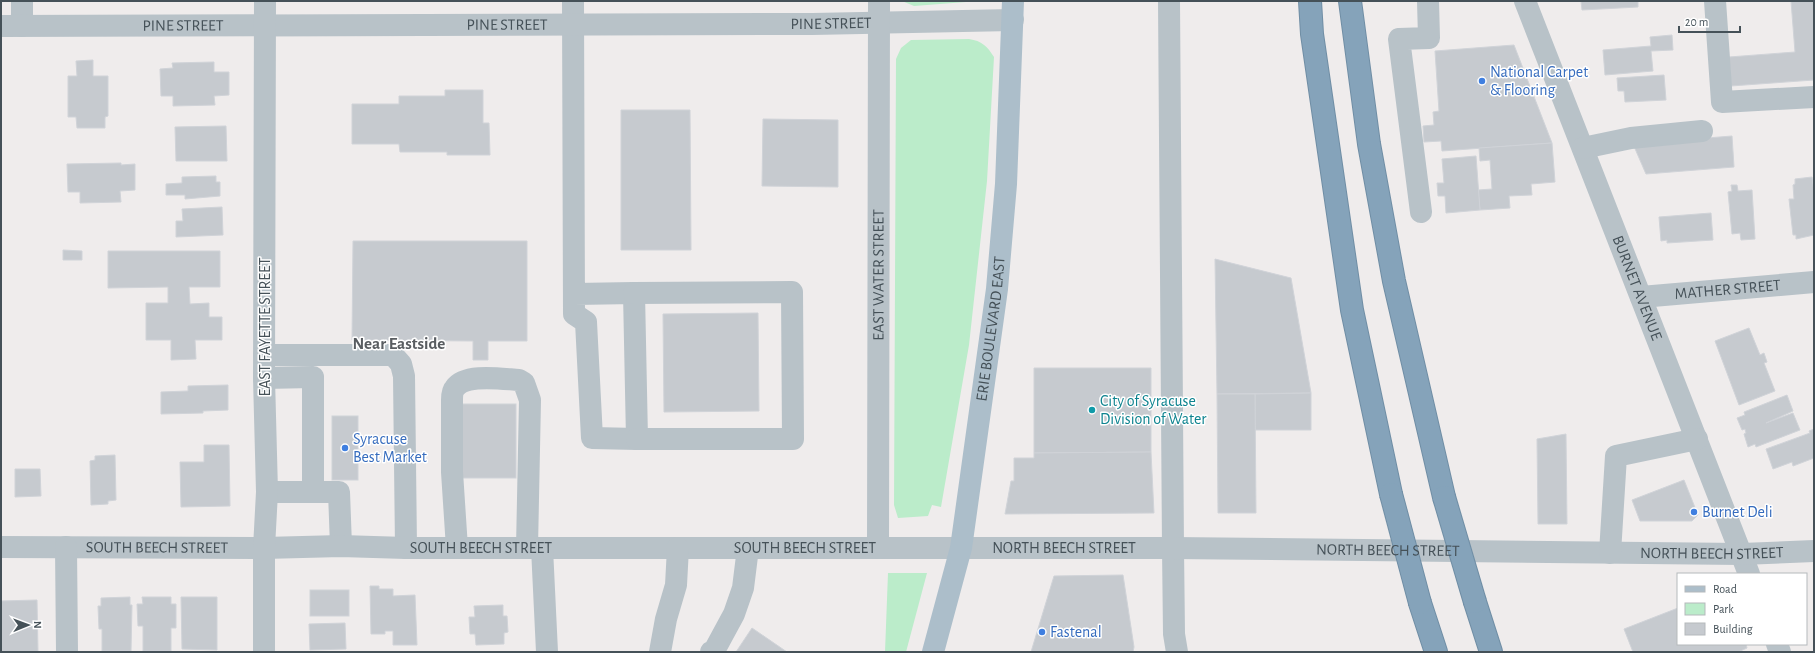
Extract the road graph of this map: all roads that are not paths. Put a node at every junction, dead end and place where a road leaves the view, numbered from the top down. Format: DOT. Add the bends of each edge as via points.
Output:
graph roads {
  1 [pos="22,1"];
  2 [pos="265,1"];
  3 [pos="573,1"];
  4 [pos="879,1"];
  5 [pos="1169,1"];
  6 [pos="1310,1"];
  7 [pos="1350,1"];
  8 [pos="1428,1"];
  9 [pos="1525,1"];
  10 [pos="1715,1"];
  11 [pos="1013,11"];
  12 [pos="879,23"];
  13 [pos="265,25"];
  14 [pos="573,25"];
  15 [pos="11,26"];
  16 [pos="1814,98"];
  17 [pos="1702,131"];
  18 [pos="1583,148"];
  19 [pos="1421,212"];
  20 [pos="1814,282"];
  21 [pos="634,293"];
  22 [pos="1641,297"];
  23 [pos="574,304"];
  24 [pos="264,354"];
  25 [pos="264,378"];
  26 [pos="637,439"];
  27 [pos="1696,439"];
  28 [pos="267,492"];
  29 [pos="313,492"];
  30 [pos="341,546"];
  31 [pos="1,547"];
  32 [pos="66,547"];
  33 [pos="264,548"];
  34 [pos="406,548"];
  35 [pos="457,548"];
  36 [pos="535,548"];
  37 [pos="678,548"];
  38 [pos="748,548"];
  39 [pos="878,548"];
  40 [pos="961,548"];
  41 [pos="1173,548"];
  42 [pos="1814,551"];
  43 [pos="1610,553"];
  44 [pos="1745,564"];
  45 [pos="67,652"];
  46 [pos="264,652"];
  47 [pos="547,652"];
  48 [pos="660,652"];
  49 [pos="711,652"];
  50 [pos="933,652"];
  51 [pos="1177,652"];
  52 [pos="1436,652"];
  53 [pos="1491,652"];
  1 -- 15 [label="street"];
  2 -- 13 [label="street, EAST FAYETTE STREET"];
  3 -- 14 [label="street"];
  4 -- 12 [label="street, EAST WATER STREET"];
  5 -- 41 [label="street"];
  6 -- 52 [label="highway, bridge" via="1352,310 1390,494"];
  7 -- 53 [label="highway, bridge" via="1369,144 1394,281 1444,497"];
  8 -- 19 [label="street" via="1429,38 1399,39"];
  9 -- 18 [label="street, BURNET AVENUE"];
  10 -- 16 [label="street" via="1722,102"];
  11 -- 12 [label="street, PINE STREET"];
  11 -- 40 [label="main road, ERIE BOULEVARD EAST" via="1006,184 997,290"];
  12 -- 14 [label="street, PINE STREET"];
  12 -- 39 [label="street, EAST WATER STREET"];
  13 -- 14 [label="street, PINE STREET"];
  13 -- 15 [label="street, PINE STREET"];
  13 -- 24 [label="street, EAST FAYETTE STREET"];
  14 -- 23 [label="street"];
  17 -- 18 [label="street" via="1631,138"];
  18 -- 22 [label="street, BURNET AVENUE"];
  20 -- 22 [label="street, MATHER STREET"];
  21 -- 23 [label="street"];
  21 -- 26 [label="street"];
  21 -- 26 [label="street" via="792,292 793,439"];
  22 -- 27 [label="street, BURNET AVENUE"];
  23 -- 26 [label="street" via="586,322 592,438"];
  24 -- 25 [label="street, EAST FAYETTE STREET"];
  24 -- 34 [label="street" via="393,354 401,364 404,376"];
  25 -- 28 [label="street, EAST FAYETTE STREET"];
  25 -- 29 [label="street" via="313,377"];
  27 -- 43 [label="street" via="1616,456"];
  27 -- 44 [label="street, BURNET AVENUE"];
  28 -- 29 [label="street"];
  28 -- 33 [label="street, EAST FAYETTE STREET"];
  29 -- 30 [label="street" via="339,492"];
  30 -- 33 [label="street, SOUTH BEECH STREET"];
  30 -- 34 [label="street, SOUTH BEECH STREET"];
  31 -- 32 [label="street, SOUTH BEECH STREET"];
  32 -- 33 [label="street, SOUTH BEECH STREET"];
  32 -- 45 [label="street"];
  33 -- 46 [label="street, EAST FAYETTE STREET"];
  34 -- 35 [label="street, SOUTH BEECH STREET"];
  35 -- 36 [label="street, SOUTH BEECH STREET"];
  35 -- 36 [label="street" via="452,472 452,400 454,389 470,378 518,380 524,383 528,391"];
  36 -- 37 [label="street, SOUTH BEECH STREET"];
  36 -- 47 [label="street"];
  37 -- 38 [label="street, SOUTH BEECH STREET"];
  37 -- 48 [label="street" via="676,585"];
  38 -- 39 [label="street, SOUTH BEECH STREET"];
  38 -- 49 [label="street" via="743,588 734,614 714,651"];
  39 -- 40 [label="street, SOUTH BEECH STREET"];
  40 -- 41 [label="street, NORTH BEECH STREET"];
  40 -- 50 [label="main road, ERIE BOULEVARD EAST"];
  41 -- 43 [label="street, NORTH BEECH STREET"];
  41 -- 51 [label="street" via="1174,634"];
  42 -- 44 [label="street, NORTH BEECH STREET"];
  43 -- 44 [label="street, NORTH BEECH STREET"];
}
